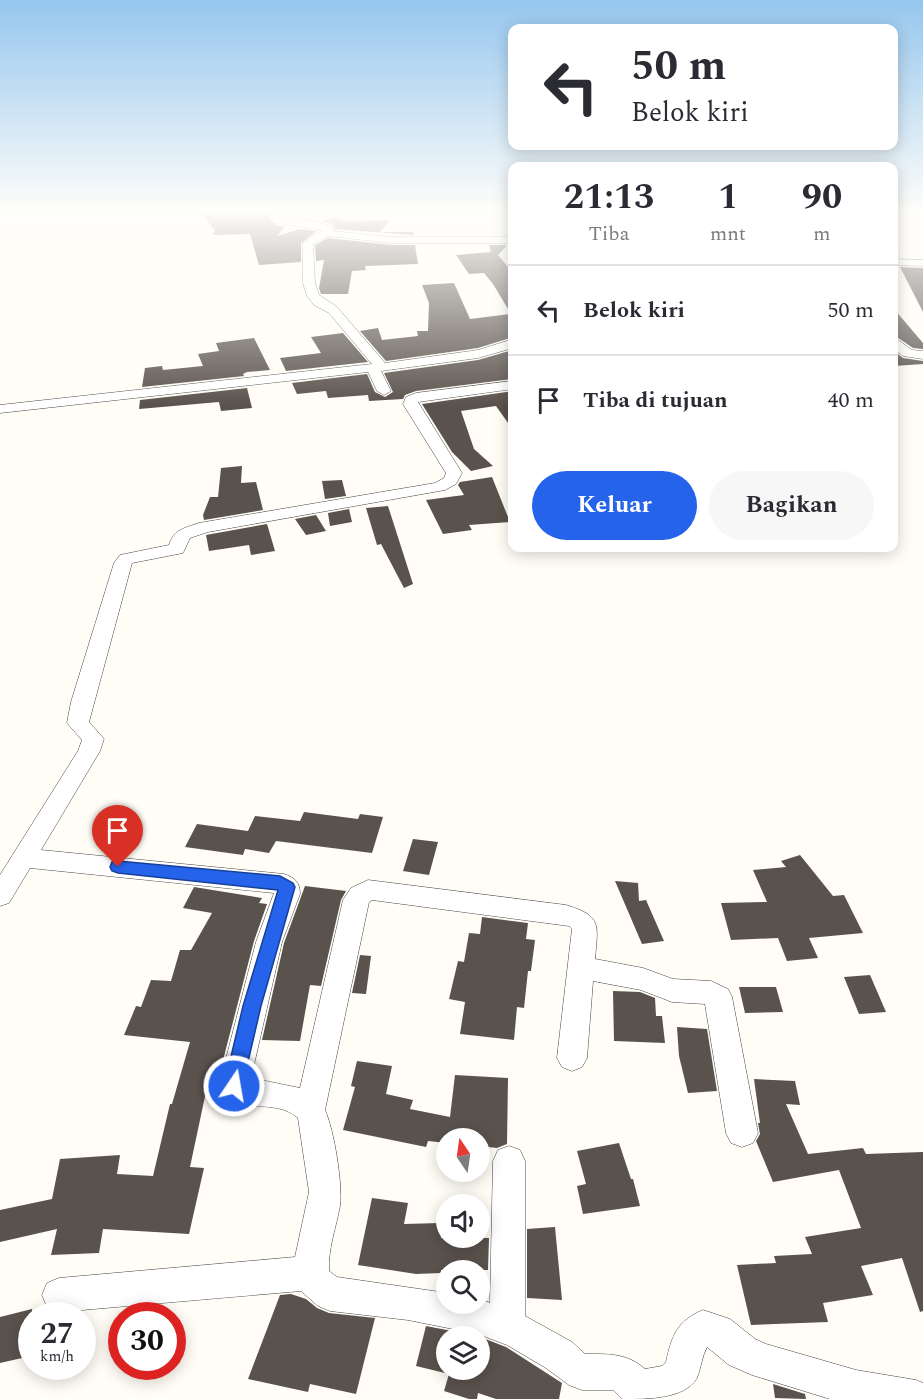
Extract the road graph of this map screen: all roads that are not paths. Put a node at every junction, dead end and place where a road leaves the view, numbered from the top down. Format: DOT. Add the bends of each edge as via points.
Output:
graph roads {
  1 [pos="309,275"];
  2 [pos="898,344"];
  3 [pos="508,346"];
  4 [pos="499,350"];
  5 [pos="508,354"];
  6 [pos="923,355"];
  7 [pos="377,367"];
  8 [pos="508,386"];
  9 [pos="384,391"];
  10 [pos="0,409"];
  11 [pos="24,858"];
  12 [pos="0,896"];
  13 [pos="581,967"];
  14 [pos="572,1058"];
  15 [pos="310,1109"];
  16 [pos="742,1133"];
  17 [pos="509,1161"];
  18 [pos="312,1273"];
  19 [pos="59,1295"];
  20 [pos="507,1327"];
  21 [pos="641,1394"];
  22 [pos="916,1399"];
  1 -- 7 [label="street" via="313,296 333,310"];
  2 -- 6 [label="street" via="909,354"];
  3 -- 4 [label="street"];
  4 -- 5 [label="street"];
  4 -- 7 [label="street"];
  7 -- 9 [label="street"];
  7 -- 10 [label="street"];
  8 -- 11 [label="street" via="411,399 410,404 454,473 450,481 439,487 205,527 184,534 177,549 126,559 82,702 78,723 93,739 89,751"];
  11 -- 12 [label="street"];
  11 -- 15 [label="street" via="284,884 287,894 269,942 234,1086 293,1099"];
  13 -- 14 [label="street"];
  13 -- 15 [label="street" via="585,926 572,916 368,890 356,900"];
  13 -- 16 [label="street" via="672,990 718,997"];
  15 -- 18 [label="street" via="325,1203 312,1252"];
  17 -- 20 [label="street"];
  18 -- 19 [label="street"];
  18 -- 20 [label="street" via="330,1294 478,1316"];
  20 -- 21 [label="street" via="582,1372 618,1372"];
  21 -- 22 [label="street" via="675,1379 682,1371 686,1347 694,1333 704,1328 765,1362 856,1388"];
}
